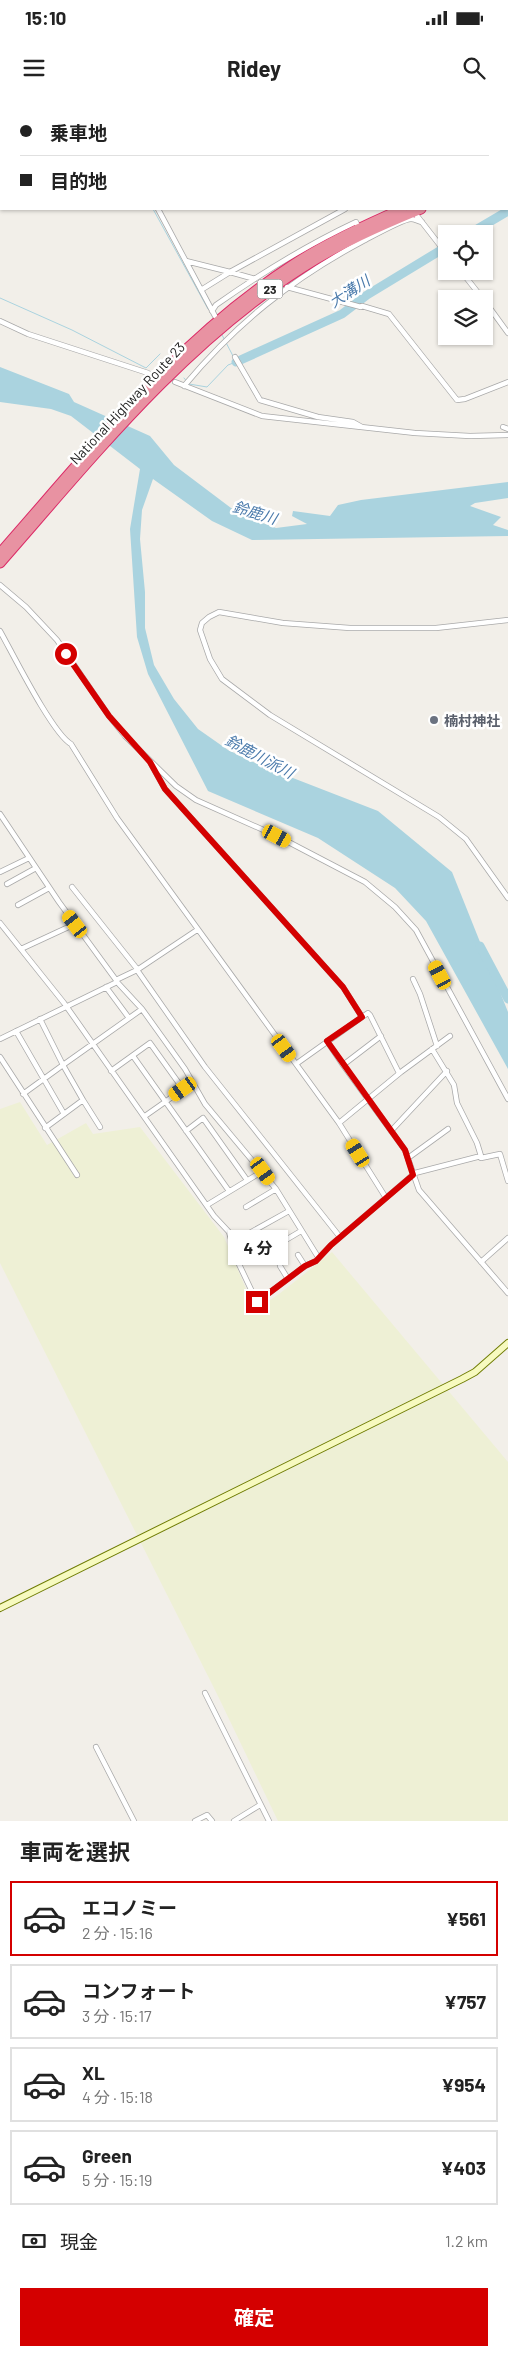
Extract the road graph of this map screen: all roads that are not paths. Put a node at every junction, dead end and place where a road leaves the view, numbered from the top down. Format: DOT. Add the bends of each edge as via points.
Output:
graph roads {
  1 [pos="159,210"];
  2 [pos="343,210"];
  3 [pos="400,210"];
  4 [pos="415,210"];
  5 [pos="422,222"];
  6 [pos="359,228"];
  7 [pos="438,243"];
  8 [pos="186,261"];
  9 [pos="230,272"];
  10 [pos="255,279"];
  11 [pos="468,280"];
  12 [pos="286,287"];
  13 [pos="201,290"];
  14 [pos="476,290"];
  15 [pos="212,311"];
  16 [pos="493,313"];
  17 [pos="215,316"];
  18 [pos="0,321"];
  19 [pos="223,330"];
  20 [pos="508,333"];
  21 [pos="225,340"];
  22 [pos="235,358"];
  23 [pos="148,373"];
  24 [pos="175,382"];
  25 [pos="508,382"];
  26 [pos="184,385"];
  27 [pos="145,395"];
  28 [pos="363,427"];
  29 [pos="508,435"];
  30 [pos="0,553"];
  31 [pos="0,563"];
  32 [pos="1,586"];
  33 [pos="508,620"];
  34 [pos="0,632"];
  35 [pos="150,762"];
  36 [pos="0,814"];
  37 [pos="5,822"];
  38 [pos="0,825"];
  39 [pos="28,858"];
  40 [pos="36,868"];
  41 [pos="0,872"];
  42 [pos="7,884"];
  43 [pos="72,887"];
  44 [pos="49,888"];
  45 [pos="508,898"];
  46 [pos="18,905"];
  47 [pos="0,923"];
  48 [pos="75,924"];
  49 [pos="197,930"];
  50 [pos="21,950"];
  51 [pos="138,970"];
  52 [pos="412,980"];
  53 [pos="117,981"];
  54 [pos="106,987"];
  55 [pos="66,1007"];
  56 [pos="142,1009"];
  57 [pos="362,1017"];
  58 [pos="129,1018"];
  59 [pos="40,1020"];
  60 [pos="16,1031"];
  61 [pos="380,1036"];
  62 [pos="450,1036"];
  63 [pos="0,1039"];
  64 [pos="327,1041"];
  65 [pos="92,1044"];
  66 [pos="435,1047"];
  67 [pos="133,1056"];
  68 [pos="0,1057"];
  69 [pos="296,1064"];
  70 [pos="64,1065"];
  71 [pos="344,1065"];
  72 [pos="111,1071"];
  73 [pos="447,1071"];
  74 [pos="399,1073"];
  75 [pos="44,1078"];
  76 [pos="192,1082"];
  77 [pos="183,1089"];
  78 [pos="23,1094"];
  79 [pos="508,1099"];
  80 [pos="83,1100"];
  81 [pos="369,1100"];
  82 [pos="165,1102"];
  83 [pos="64,1114"];
  84 [pos="145,1116"];
  85 [pos="339,1123"];
  86 [pos="100,1127"];
  87 [pos="45,1128"];
  88 [pos="448,1130"];
  89 [pos="186,1131"];
  90 [pos="391,1131"];
  91 [pos="481,1156"];
  92 [pos="408,1158"];
  93 [pos="263,1171"];
  94 [pos="77,1175"];
  95 [pos="413,1175"];
  96 [pos="247,1180"];
  97 [pos="508,1181"];
  98 [pos="276,1189"];
  99 [pos="229,1191"];
  100 [pos="386,1198"];
  101 [pos="207,1205"];
  102 [pos="246,1207"];
  103 [pos="289,1211"];
  104 [pos="301,1231"];
  105 [pos="246,1235"];
  106 [pos="340,1237"];
  107 [pos="508,1238"];
  108 [pos="262,1254"];
  109 [pos="298,1255"];
  110 [pos="318,1257"];
  111 [pos="481,1262"];
  112 [pos="280,1266"];
  113 [pos="305,1266"];
  114 [pos="288,1279"];
  115 [pos="508,1293"];
  116 [pos="508,1343"];
  117 [pos="0,1608"];
  118 [pos="204,1693"];
  119 [pos="96,1747"];
  120 [pos="260,1805"];
  121 [pos="134,1821"];
  122 [pos="196,1821"];
  123 [pos="212,1821"];
  124 [pos="234,1821"];
  125 [pos="268,1821"];
  1 -- 8 [label="street"];
  2 -- 9 [label="street"];
  3 -- 6 [label="highway, National Highway Route 23 / 23"];
  4 -- 5 [label="street"];
  4 -- 27 [label="highway, National Highway Route 23 / 23" via="327,253 270,289"];
  5 -- 7 [label="street"];
  5 -- 12 [label="street" via="409,219 311,270"];
  6 -- 10 [label="street" via="356,222"];
  6 -- 27 [label="highway, National Highway Route 23 / 23" via="302,259 251,294 195,341"];
  8 -- 9 [label="street"];
  8 -- 13 [label="street"];
  9 -- 10 [label="street"];
  9 -- 13 [label="street"];
  10 -- 15 [label="street"];
  11 -- 14 [label="street"];
  12 -- 21 [label="street"];
  12 -- 25 [label="street" via="389,314 457,400"];
  13 -- 15 [label="street"];
  15 -- 17 [label="street"];
  16 -- 20 [label="street"];
  18 -- 23 [label="street" via="28,334"];
  19 -- 21 [label="street"];
  21 -- 26 [label="street"];
  22 -- 28 [label="street" via="260,400 318,418 353,422"];
  24 -- 26 [label="street"];
  26 -- 28 [label="street" via="262,416"];
  27 -- 30 [label="highway, National Highway Route 23 / 23"];
  27 -- 31 [label="highway, National Highway Route 23 / 23"];
  28 -- 29 [label="street" via="442,435"];
  32 -- 35 [label="street" via="57,640 109,716"];
  33 -- 45 [label="street" via="436,628 366,629 283,623 219,612 208,617 200,630 210,659 222,680 270,715 439,817 466,839"];
  34 -- 49 [label="street" via="50,719 64,740 71,744 117,818"];
  35 -- 57 [label="street" via="165,789 343,987"];
  35 -- 79 [label="street" via="196,800 268,832 357,878 395,907 416,930"];
  36 -- 37 [label="street"];
  37 -- 38 [label="street"];
  37 -- 39 [label="street"];
  39 -- 40 [label="street"];
  39 -- 41 [label="street"];
  40 -- 42 [label="street"];
  40 -- 44 [label="street"];
  43 -- 51 [label="street"];
  44 -- 46 [label="street"];
  44 -- 48 [label="street"];
  47 -- 50 [label="street"];
  48 -- 50 [label="street"];
  48 -- 53 [label="street"];
  49 -- 51 [label="street"];
  49 -- 69 [label="street"];
  50 -- 55 [label="street"];
  51 -- 53 [label="street"];
  51 -- 106 [label="street" via="205,1067"];
  52 -- 66 [label="street" via="420,994"];
  53 -- 54 [label="street"];
  53 -- 56 [label="street"];
  54 -- 55 [label="street"];
  54 -- 58 [label="street"];
  55 -- 59 [label="street"];
  55 -- 65 [label="street"];
  56 -- 58 [label="street"];
  56 -- 76 [label="street"];
  57 -- 61 [label="street" via="370,1015"];
  57 -- 64 [label="street"];
  58 -- 65 [label="street"];
  59 -- 60 [label="street"];
  59 -- 70 [label="street"];
  60 -- 63 [label="street"];
  60 -- 75 [label="street"];
  61 -- 71 [label="street"];
  61 -- 74 [label="street"];
  62 -- 66 [label="street"];
  64 -- 69 [label="street"];
  64 -- 71 [label="street"];
  65 -- 70 [label="street"];
  65 -- 72 [label="street"];
  66 -- 73 [label="street"];
  66 -- 74 [label="street"];
  67 -- 72 [label="street"];
  67 -- 77 [label="street" via="150,1043"];
  67 -- 82 [label="street"];
  68 -- 78 [label="street"];
  69 -- 85 [label="street"];
  70 -- 75 [label="street"];
  70 -- 80 [label="street"];
  71 -- 81 [label="street"];
  72 -- 84 [label="street"];
  73 -- 90 [label="street"];
  73 -- 91 [label="street" via="457,1103"];
  74 -- 81 [label="street"];
  75 -- 78 [label="street"];
  75 -- 83 [label="street"];
  76 -- 77 [label="street"];
  76 -- 93 [label="street" via="228,1133"];
  77 -- 82 [label="street"];
  78 -- 87 [label="street"];
  80 -- 83 [label="street"];
  80 -- 86 [label="street"];
  81 -- 85 [label="street"];
  81 -- 90 [label="street"];
  82 -- 84 [label="street"];
  82 -- 89 [label="street"];
  83 -- 87 [label="street"];
  84 -- 101 [label="street"];
  85 -- 100 [label="street"];
  87 -- 94 [label="street"];
  88 -- 92 [label="street"];
  89 -- 96 [label="street" via="203,1118"];
  89 -- 99 [label="street"];
  90 -- 92 [label="street"];
  91 -- 95 [label="street"];
  91 -- 97 [label="street" via="500,1154"];
  92 -- 95 [label="street"];
  93 -- 96 [label="street"];
  93 -- 98 [label="street"];
  95 -- 100 [label="street"];
  95 -- 111 [label="street" via="419,1190"];
  96 -- 99 [label="street"];
  98 -- 102 [label="street"];
  98 -- 103 [label="street"];
  99 -- 101 [label="street"];
  100 -- 106 [label="street"];
  101 -- 114 [label="street" via="229,1232 236,1258 257,1302"];
  103 -- 104 [label="street"];
  103 -- 105 [label="street"];
  104 -- 108 [label="street"];
  104 -- 110 [label="street"];
  106 -- 110 [label="street"];
  107 -- 111 [label="street"];
  109 -- 113 [label="street"];
  110 -- 113 [label="street"];
  111 -- 115 [label="street"];
  112 -- 114 [label="street"];
  113 -- 114 [label="street"];
  116 -- 117 [label="street" via="462,1379"];
  118 -- 120 [label="street"];
  119 -- 121 [label="street"];
  120 -- 124 [label="street"];
  120 -- 125 [label="street"];
  122 -- 123 [label="street" via="207,1815"];
}
